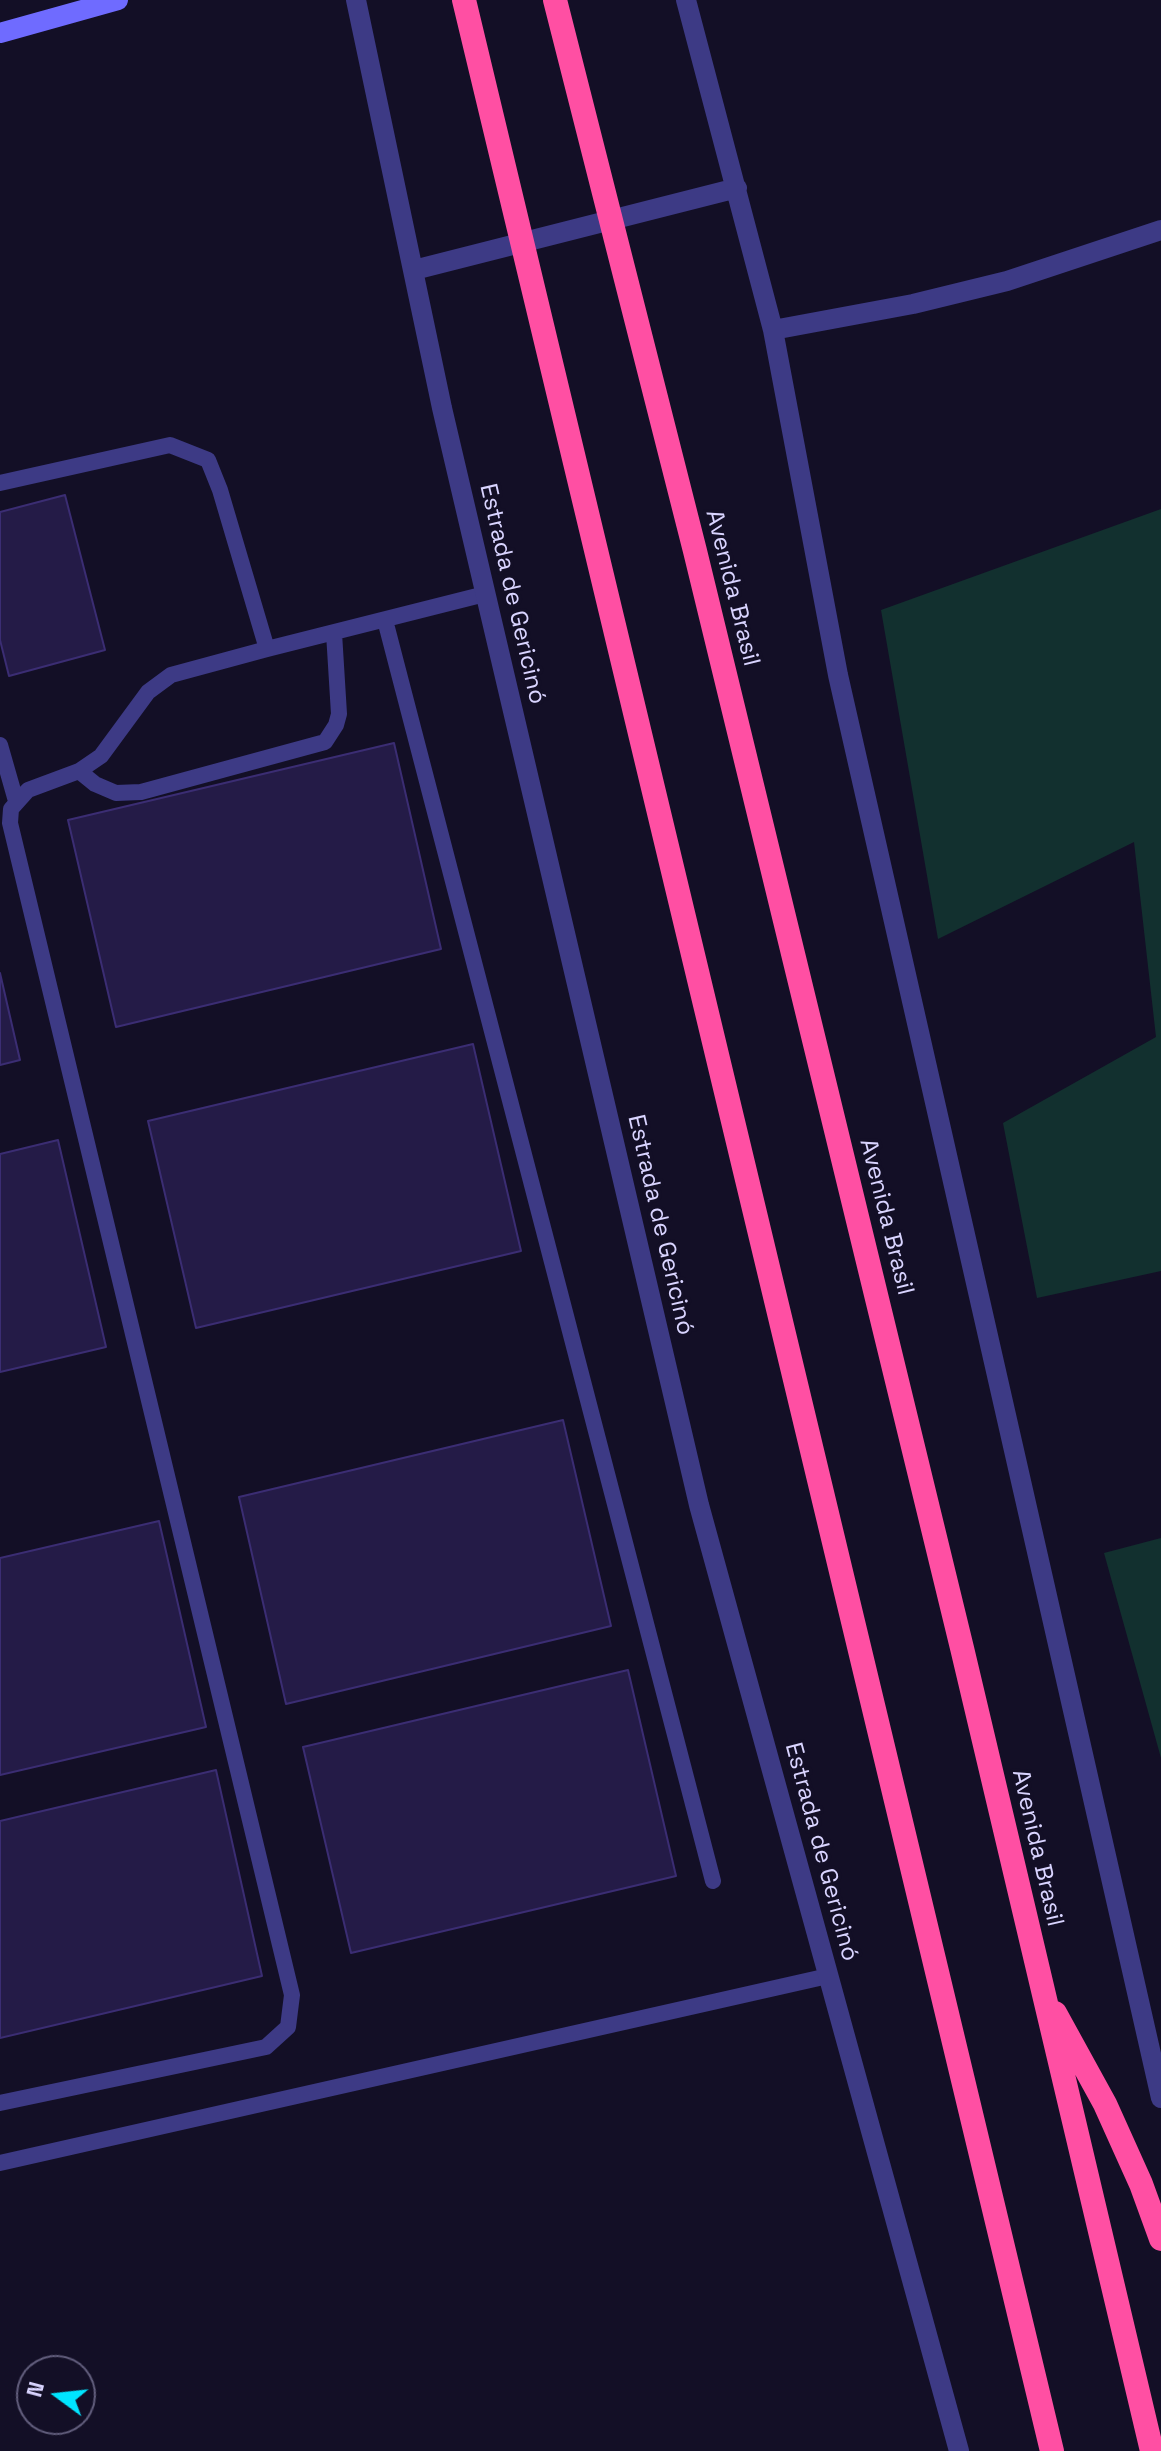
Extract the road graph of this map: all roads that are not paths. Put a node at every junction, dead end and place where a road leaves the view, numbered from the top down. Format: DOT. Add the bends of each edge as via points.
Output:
graph roads {
  1 [pos="118,0"];
  2 [pos="356,0"];
  3 [pos="464,0"];
  4 [pos="555,0"];
  5 [pos="686,0"];
  6 [pos="0,33"];
  7 [pos="737,188"];
  8 [pos="1161,230"];
  9 [pos="414,270"];
  10 [pos="773,330"];
  11 [pos="0,483"];
  12 [pos="485,594"];
  13 [pos="385,620"];
  14 [pos="334,633"];
  15 [pos="267,649"];
  16 [pos="0,745"];
  17 [pos="79,771"];
  18 [pos="16,801"];
  19 [pos="713,1881"];
  20 [pos="828,1976"];
  21 [pos="1042,1990"];
  22 [pos="1161,2098"];
  23 [pos="0,2103"];
  24 [pos="0,2163"];
  25 [pos="1161,2239"];
  26 [pos="959,2451"];
  27 [pos="1052,2451"];
  28 [pos="1152,2451"];
  1 -- 6 [label="street"];
  2 -- 9 [label="street, Estrada de Gericinó"];
  3 -- 27 [label="highway"];
  4 -- 21 [label="highway, Avenida Brasil" via="706,597"];
  5 -- 7 [label="street"];
  7 -- 9 [label="street"];
  7 -- 10 [label="street"];
  8 -- 10 [label="street" via="1007,281"];
  9 -- 12 [label="street, Estrada de Gericinó"];
  10 -- 22 [label="street" via="838,675"];
  11 -- 15 [label="lane" via="170,445 208,460"];
  12 -- 13 [label="lane"];
  12 -- 20 [label="street, Estrada de Gericinó" via="699,1505"];
  13 -- 14 [label="lane"];
  13 -- 19 [label="lane"];
  14 -- 15 [label="lane"];
  14 -- 17 [label="lane" via="339,714 325,742 141,792 116,793"];
  15 -- 17 [label="lane" via="158,683 101,756"];
  16 -- 18 [label="lane"];
  17 -- 18 [label="lane" via="28,790"];
  18 -- 23 [label="lane" via="10,823 292,1995 288,2027 266,2047"];
  20 -- 24 [label="lane"];
  20 -- 26 [label="street, Estrada de Gericinó"];
  21 -- 25 [label="highway" via="1105,2104"];
  21 -- 28 [label="highway, Avenida Brasil"];
}
